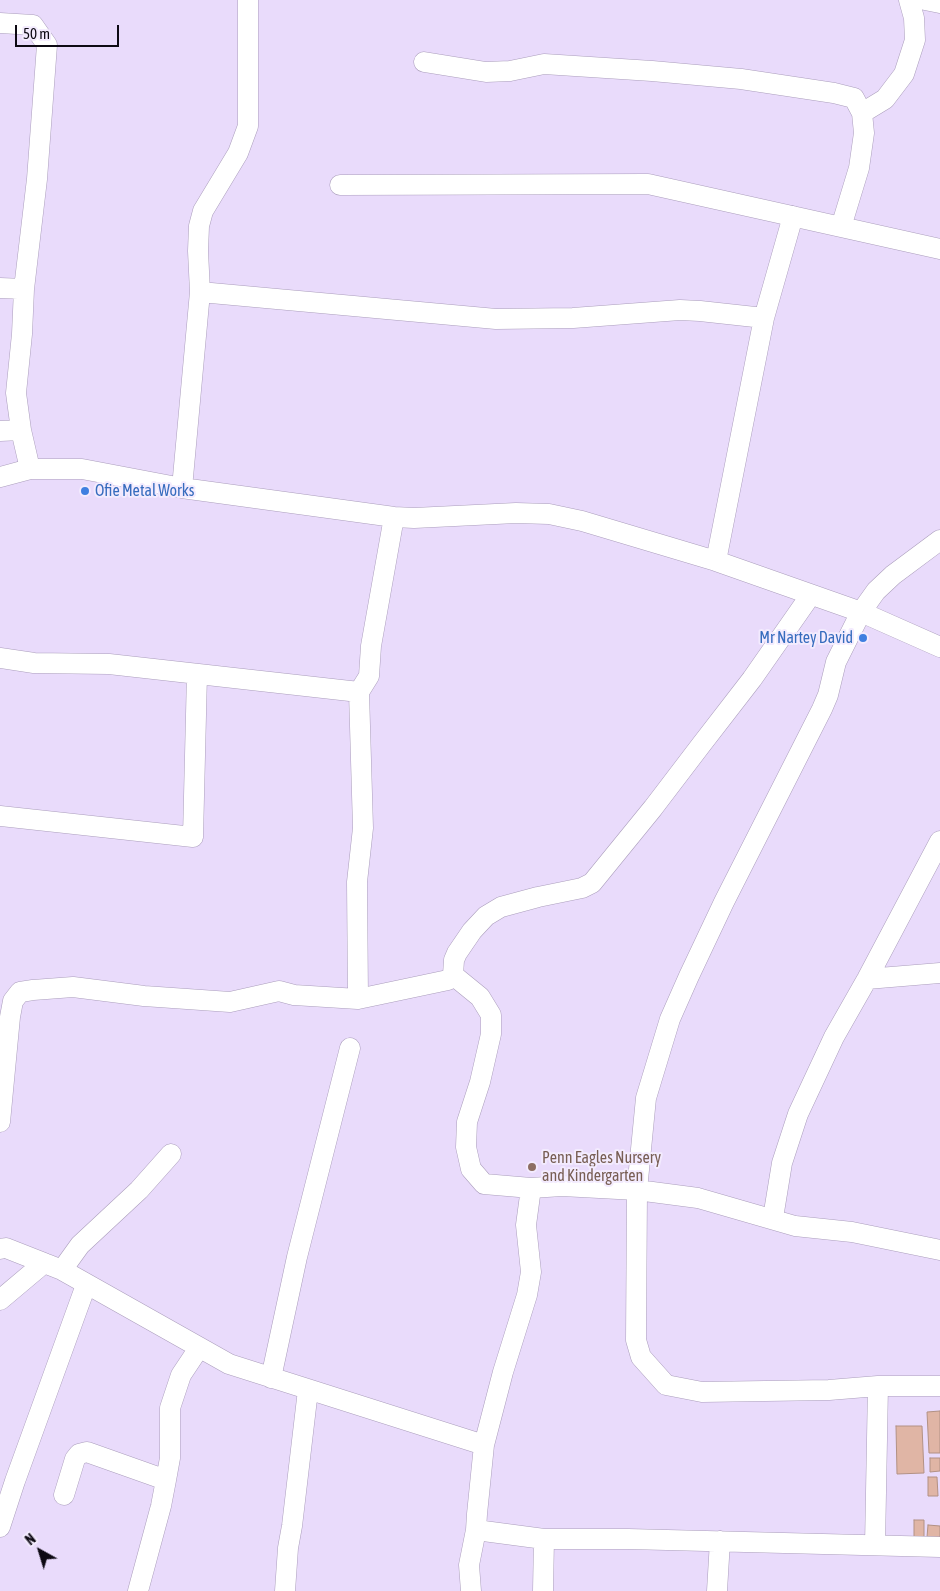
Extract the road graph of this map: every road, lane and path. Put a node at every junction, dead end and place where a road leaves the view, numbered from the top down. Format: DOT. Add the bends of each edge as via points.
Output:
graph roads {
  1 [pos="248,0"];
  2 [pos="909,0"];
  3 [pos="925,0"];
  4 [pos="940,3"];
  5 [pos="0,23"];
  6 [pos="424,62"];
  7 [pos="862,113"];
  8 [pos="340,185"];
  9 [pos="793,216"];
  10 [pos="841,227"];
  11 [pos="940,249"];
  12 [pos="0,288"];
  13 [pos="24,289"];
  14 [pos="200,292"];
  15 [pos="764,318"];
  16 [pos="21,430"];
  17 [pos="0,431"];
  18 [pos="30,469"];
  19 [pos="0,477"];
  20 [pos="182,488"];
  21 [pos="394,517"];
  22 [pos="940,540"];
  23 [pos="716,561"];
  24 [pos="810,596"];
  25 [pos="861,612"];
  26 [pos="940,647"];
  27 [pos="0,658"];
  28 [pos="197,674"];
  29 [pos="359,692"];
  30 [pos="0,816"];
  31 [pos="940,841"];
  32 [pos="940,973"];
  33 [pos="453,975"];
  34 [pos="867,979"];
  35 [pos="358,999"];
  36 [pos="350,1048"];
  37 [pos="0,1122"];
  38 [pos="171,1154"];
  39 [pos="531,1188"];
  40 [pos="637,1190"];
  41 [pos="773,1218"];
  42 [pos="2,1244"];
  43 [pos="940,1250"];
  44 [pos="53,1266"];
  45 [pos="86,1285"];
  46 [pos="0,1300"];
  47 [pos="199,1348"];
  48 [pos="271,1378"];
  49 [pos="878,1386"];
  50 [pos="940,1386"];
  51 [pos="308,1390"];
  52 [pos="484,1445"];
  53 [pos="166,1480"];
  54 [pos="64,1495"];
  55 [pos="0,1527"];
  56 [pos="476,1530"];
  57 [pos="544,1539"];
  58 [pos="720,1541"];
  59 [pos="875,1545"];
  60 [pos="940,1547"];
  61 [pos="138,1591"];
  62 [pos="285,1591"];
  63 [pos="471,1591"];
  64 [pos="543,1591"];
  65 [pos="718,1591"];
  1 -- 14 [label="street" via="248,126 238,153 203,211 198,251"];
  2 -- 7 [label="street" via="915,40 904,74 885,99"];
  3 -- 4 [label="street"];
  5 -- 13 [label="street" via="33,25 47,45 37,179"];
  6 -- 7 [label="street" via="486,72 559,64 741,79 854,98"];
  7 -- 10 [label="street" via="864,133 859,168"];
  8 -- 9 [label="street" via="648,184"];
  9 -- 10 [label="street"];
  9 -- 15 [label="street"];
  10 -- 11 [label="street"];
  12 -- 13 [label="street"];
  13 -- 16 [label="street" via="16,393"];
  14 -- 15 [label="street" via="496,319 573,318 680,310"];
  14 -- 20 [label="street"];
  15 -- 23 [label="street"];
  16 -- 17 [label="street"];
  16 -- 18 [label="street"];
  18 -- 19 [label="street"];
  18 -- 20 [label="street" via="82,469"];
  20 -- 21 [label="street"];
  21 -- 23 [label="street" via="549,514"];
  21 -- 29 [label="street" via="371,646 369,676"];
  22 -- 25 [label="street" via="894,574"];
  23 -- 24 [label="street"];
  24 -- 25 [label="street"];
  24 -- 33 [label="street" via="729,708 592,883 501,907 486,916 457,953"];
  25 -- 26 [label="street"];
  25 -- 40 [label="street" via="836,662 822,709 724,902 670,1019 646,1098"];
  27 -- 28 [label="street" via="34,663 109,664"];
  28 -- 29 [label="street"];
  28 -- 30 [label="street" via="193,837"];
  29 -- 35 [label="street" via="363,828 357,882"];
  31 -- 34 [label="street"];
  32 -- 34 [label="street"];
  33 -- 35 [label="street" via="448,980"];
  33 -- 39 [label="street" via="480,997 491,1015 489,1043 467,1122 466,1147 470,1169 484,1184"];
  34 -- 41 [label="street" via="834,1037 798,1114 782,1163"];
  35 -- 37 [label="street" via="279,991 230,1002 73,987 20,992 10,1017"];
  36 -- 48 [label="street" via="297,1257"];
  38 -- 44 [label="street" via="139,1190"];
  39 -- 40 [label="street" via="562,1186"];
  39 -- 52 [label="street" via="526,1225 531,1272 527,1295"];
  40 -- 41 [label="street" via="698,1198"];
  40 -- 49 [label="street" via="636,1340 641,1357 666,1385 702,1392"];
  41 -- 43 [label="street" via="796,1226 852,1232"];
  42 -- 44 [label="street"];
  44 -- 45 [label="street"];
  44 -- 46 [label="street"];
  45 -- 47 [label="street"];
  45 -- 55 [label="street"];
  47 -- 48 [label="street" via="229,1364"];
  47 -- 53 [label="street" via="181,1374 170,1408 170,1458"];
  48 -- 51 [label="street"];
  49 -- 50 [label="street"];
  49 -- 59 [label="street"];
  51 -- 52 [label="street"];
  51 -- 62 [label="street"];
  52 -- 56 [label="street"];
  53 -- 54 [label="street" via="87,1452 74,1459"];
  53 -- 61 [label="street"];
  56 -- 57 [label="street"];
  56 -- 63 [label="street" via="469,1565"];
  57 -- 58 [label="street"];
  57 -- 64 [label="street"];
  58 -- 59 [label="street"];
  58 -- 65 [label="street"];
  59 -- 60 [label="street"];
}
